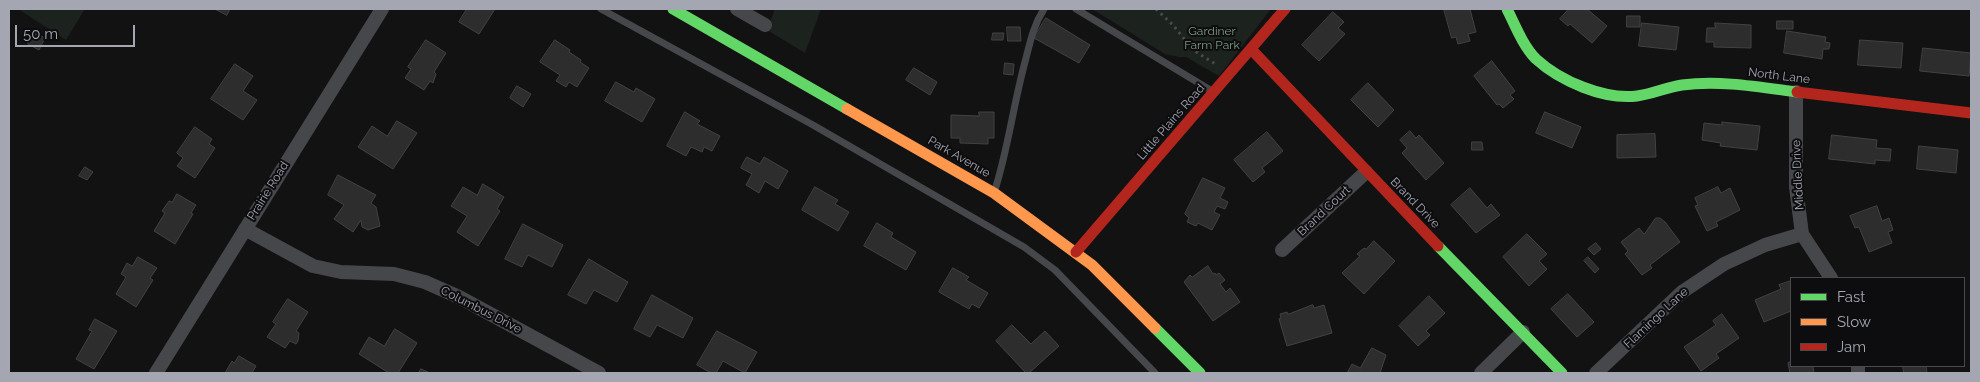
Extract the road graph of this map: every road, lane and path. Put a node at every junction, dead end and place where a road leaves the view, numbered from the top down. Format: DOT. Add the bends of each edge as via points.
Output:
graph roads {
  1 [pos="382,9"];
  2 [pos="601,9"];
  3 [pos="673,9"];
  4 [pos="737,9"];
  5 [pos="1044,9"];
  6 [pos="1076,9"];
  7 [pos="1156,9"];
  8 [pos="1285,9"];
  9 [pos="1507,9"];
  10 [pos="765,25"];
  11 [pos="1251,49"];
  12 [pos="1230,74"];
  13 [pos="1214,92"];
  14 [pos="1796,92"];
  15 [pos="1971,113"];
  16 [pos="1366,172"];
  17 [pos="994,193"];
  18 [pos="245,229"];
  19 [pos="1802,234"];
  20 [pos="1282,250"];
  21 [pos="1076,252"];
  22 [pos="1830,277"];
  23 [pos="1523,332"];
  24 [pos="156,373"];
  25 [pos="599,373"];
  26 [pos="1156,373"];
  27 [pos="1200,373"];
  28 [pos="1481,373"];
  29 [pos="1562,373"];
  30 [pos="1596,373"];
  1 -- 18 [label="street, Prairie Road"];
  2 -- 26 [label="lane" via="1024,247 1055,270"];
  3 -- 17 [label="street, Park Avenue"];
  4 -- 10 [label="street"];
  5 -- 17 [label="lane" via="1035,23"];
  6 -- 13 [label="lane"];
  7 -- 12 [label="path" via="1193,50"];
  8 -- 11 [label="street, Little Plains Road"];
  9 -- 14 [label="street, North Lane" via="1535,58 1567,81 1598,93 1636,96 1682,85 1725,83"];
  11 -- 12 [label="street, Little Plains Road"];
  11 -- 16 [label="street, Brand Drive"];
  12 -- 13 [label="street, Little Plains Road"];
  13 -- 21 [label="street, Little Plains Road"];
  14 -- 15 [label="street, North Lane"];
  14 -- 19 [label="street, Middle Drive" via="1796,188"];
  16 -- 20 [label="street, Brand Court"];
  16 -- 23 [label="street, Brand Drive"];
  17 -- 21 [label="street, Park Avenue"];
  18 -- 24 [label="street, Prairie Road"];
  18 -- 25 [label="street, Columbus Drive" via="313,266 341,272 394,274 425,282"];
  19 -- 22 [label="street, Middle Drive"];
  19 -- 30 [label="street, Flamingo Lane" via="1765,245 1724,264 1682,292"];
  21 -- 27 [label="street, Park Avenue"];
  23 -- 28 [label="street"];
  23 -- 29 [label="street, Brand Drive"];
}
